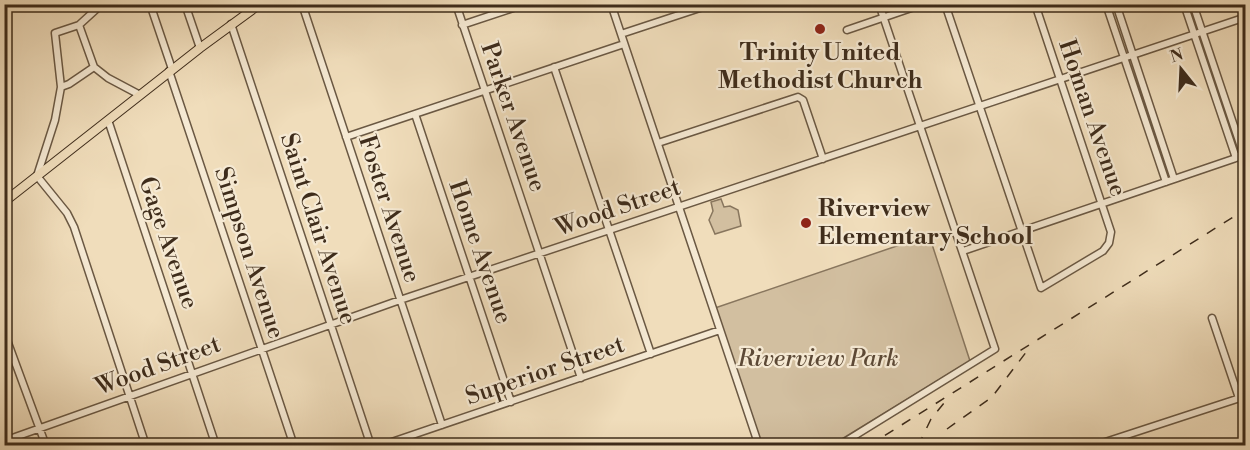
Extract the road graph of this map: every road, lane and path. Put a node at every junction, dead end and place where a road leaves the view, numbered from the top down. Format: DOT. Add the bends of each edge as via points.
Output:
graph roads {
  1 [pos="102,4"];
  2 [pos="150,4"];
  3 [pos="185,4"];
  4 [pos="260,4"];
  5 [pos="302,4"];
  6 [pos="456,4"];
  7 [pos="525,4"];
  8 [pos="611,4"];
  9 [pos="712,4"];
  10 [pos="879,4"];
  11 [pos="923,4"];
  12 [pos="945,4"];
  13 [pos="1035,4"];
  14 [pos="1106,4"];
  15 [pos="1116,4"];
  16 [pos="1184,4"];
  17 [pos="1193,4"];
  18 [pos="1245,17"];
  19 [pos="883,18"];
  20 [pos="231,24"];
  21 [pos="462,25"];
  22 [pos="79,26"];
  23 [pos="847,30"];
  24 [pos="1202,32"];
  25 [pos="621,34"];
  26 [pos="1194,35"];
  27 [pos="624,44"];
  28 [pos="200,48"];
  29 [pos="1133,55"];
  30 [pos="1124,57"];
  31 [pos="94,67"];
  32 [pos="554,67"];
  33 [pos="171,70"];
  34 [pos="1059,79"];
  35 [pos="61,87"];
  36 [pos="484,91"];
  37 [pos="140,95"];
  38 [pos="980,106"];
  39 [pos="415,114"];
  40 [pos="108,120"];
  41 [pos="920,126"];
  42 [pos="346,137"];
  43 [pos="658,143"];
  44 [pos="1236,158"];
  45 [pos="823,159"];
  46 [pos="37,176"];
  47 [pos="1174,179"];
  48 [pos="1166,182"];
  49 [pos="4,202"];
  50 [pos="1101,204"];
  51 [pos="678,207"];
  52 [pos="609,230"];
  53 [pos="1022,231"];
  54 [pos="963,251"];
  55 [pos="540,253"];
  56 [pos="470,276"];
  57 [pos="400,300"];
  58 [pos="1212,318"];
  59 [pos="331,324"];
  60 [pos="720,330"];
  61 [pos="4,332"];
  62 [pos="262,348"];
  63 [pos="651,354"];
  64 [pos="193,372"];
  65 [pos="581,378"];
  66 [pos="130,395"];
  67 [pos="1242,397"];
  68 [pos="511,402"];
  69 [pos="442,425"];
  70 [pos="40,428"];
  71 [pos="4,441"];
  72 [pos="46,446"];
  73 [pos="146,446"];
  74 [pos="216,446"];
  75 [pos="294,446"];
  76 [pos="371,446"];
  77 [pos="380,446"];
  78 [pos="759,446"];
  79 [pos="838,446"];
  80 [pos="1093,446"];
  1 -- 22 [label="street"];
  2 -- 33 [label="street, Simpson Avenue"];
  3 -- 28 [label="street"];
  4 -- 20 [label="main road"];
  5 -- 42 [label="street, Foster Avenue"];
  6 -- 21 [label="street, Parker Avenue"];
  7 -- 21 [label="street"];
  8 -- 25 [label="street"];
  9 -- 25 [label="street"];
  10 -- 19 [label="street"];
  11 -- 19 [label="street"];
  12 -- 38 [label="street"];
  13 -- 34 [label="street, Homan Avenue"];
  14 -- 30 [label="street"];
  15 -- 29 [label="street"];
  16 -- 26 [label="street"];
  17 -- 24 [label="street"];
  18 -- 24 [label="street, Wood Street"];
  19 -- 23 [label="street"];
  19 -- 41 [label="street"];
  20 -- 28 [label="main road"];
  20 -- 59 [label="street, Saint Clair Avenue"];
  21 -- 36 [label="street, Parker Avenue"];
  22 -- 31 [label="street"];
  22 -- 35 [label="street" via="55,33"];
  24 -- 26 [label="street, Wood Street"];
  24 -- 44 [label="street" via="1241,147"];
  25 -- 27 [label="street"];
  26 -- 29 [label="street, Wood Street"];
  26 -- 44 [label="street"];
  27 -- 32 [label="street"];
  27 -- 43 [label="street"];
  28 -- 33 [label="main road"];
  29 -- 30 [label="street, Wood Street"];
  29 -- 47 [label="street"];
  30 -- 34 [label="street, Wood Street"];
  30 -- 48 [label="street"];
  31 -- 35 [label="street"];
  31 -- 37 [label="street"];
  32 -- 36 [label="street"];
  32 -- 52 [label="street"];
  33 -- 37 [label="main road"];
  33 -- 62 [label="street, Simpson Avenue"];
  34 -- 38 [label="street, Wood Street"];
  34 -- 50 [label="street, Homan Avenue"];
  35 -- 46 [label="street"];
  36 -- 39 [label="street"];
  36 -- 55 [label="street, Parker Avenue"];
  37 -- 40 [label="main road"];
  38 -- 41 [label="street, Wood Street"];
  38 -- 53 [label="street"];
  39 -- 42 [label="street"];
  39 -- 56 [label="street, Home Avenue"];
  40 -- 46 [label="main road"];
  40 -- 64 [label="street, Gage Avenue"];
  41 -- 45 [label="street, Wood Street"];
  41 -- 54 [label="street"];
  42 -- 57 [label="street, Foster Avenue"];
  43 -- 45 [label="street" via="798,97 803,100"];
  43 -- 51 [label="street"];
  44 -- 47 [label="street"];
  45 -- 51 [label="street, Wood Street"];
  46 -- 49 [label="main road"];
  46 -- 66 [label="street" via="74,226"];
  47 -- 48 [label="street"];
  48 -- 50 [label="street"];
  50 -- 53 [label="street"];
  50 -- 53 [label="street, Homan Avenue" via="1111,232 1109,243 1103,251 1041,288"];
  51 -- 52 [label="street, Wood Street"];
  51 -- 60 [label="street"];
  52 -- 55 [label="street, Wood Street"];
  52 -- 63 [label="street"];
  53 -- 54 [label="street"];
  54 -- 79 [label="street" via="995,349"];
  55 -- 56 [label="street, Wood Street"];
  55 -- 65 [label="street, Parker Avenue"];
  56 -- 57 [label="street, Wood Street"];
  56 -- 68 [label="street, Home Avenue"];
  57 -- 59 [label="street, Wood Street"];
  57 -- 69 [label="street, Foster Avenue"];
  58 -- 67 [label="street"];
  59 -- 62 [label="street, Wood Street"];
  59 -- 76 [label="street, Saint Clair Avenue"];
  60 -- 63 [label="street, Superior Street"];
  60 -- 78 [label="street"];
  61 -- 70 [label="street"];
  62 -- 64 [label="street, Wood Street"];
  62 -- 75 [label="street, Simpson Avenue"];
  63 -- 65 [label="street, Superior Street"];
  64 -- 66 [label="street, Wood Street"];
  64 -- 74 [label="street, Gage Avenue"];
  65 -- 68 [label="street, Superior Street"];
  66 -- 70 [label="street, Wood Street"];
  66 -- 73 [label="street"];
  67 -- 80 [label="street"];
  68 -- 69 [label="street, Superior Street"];
  69 -- 77 [label="street, Superior Street"];
  70 -- 71 [label="street, Wood Street"];
  70 -- 72 [label="street"];
}
